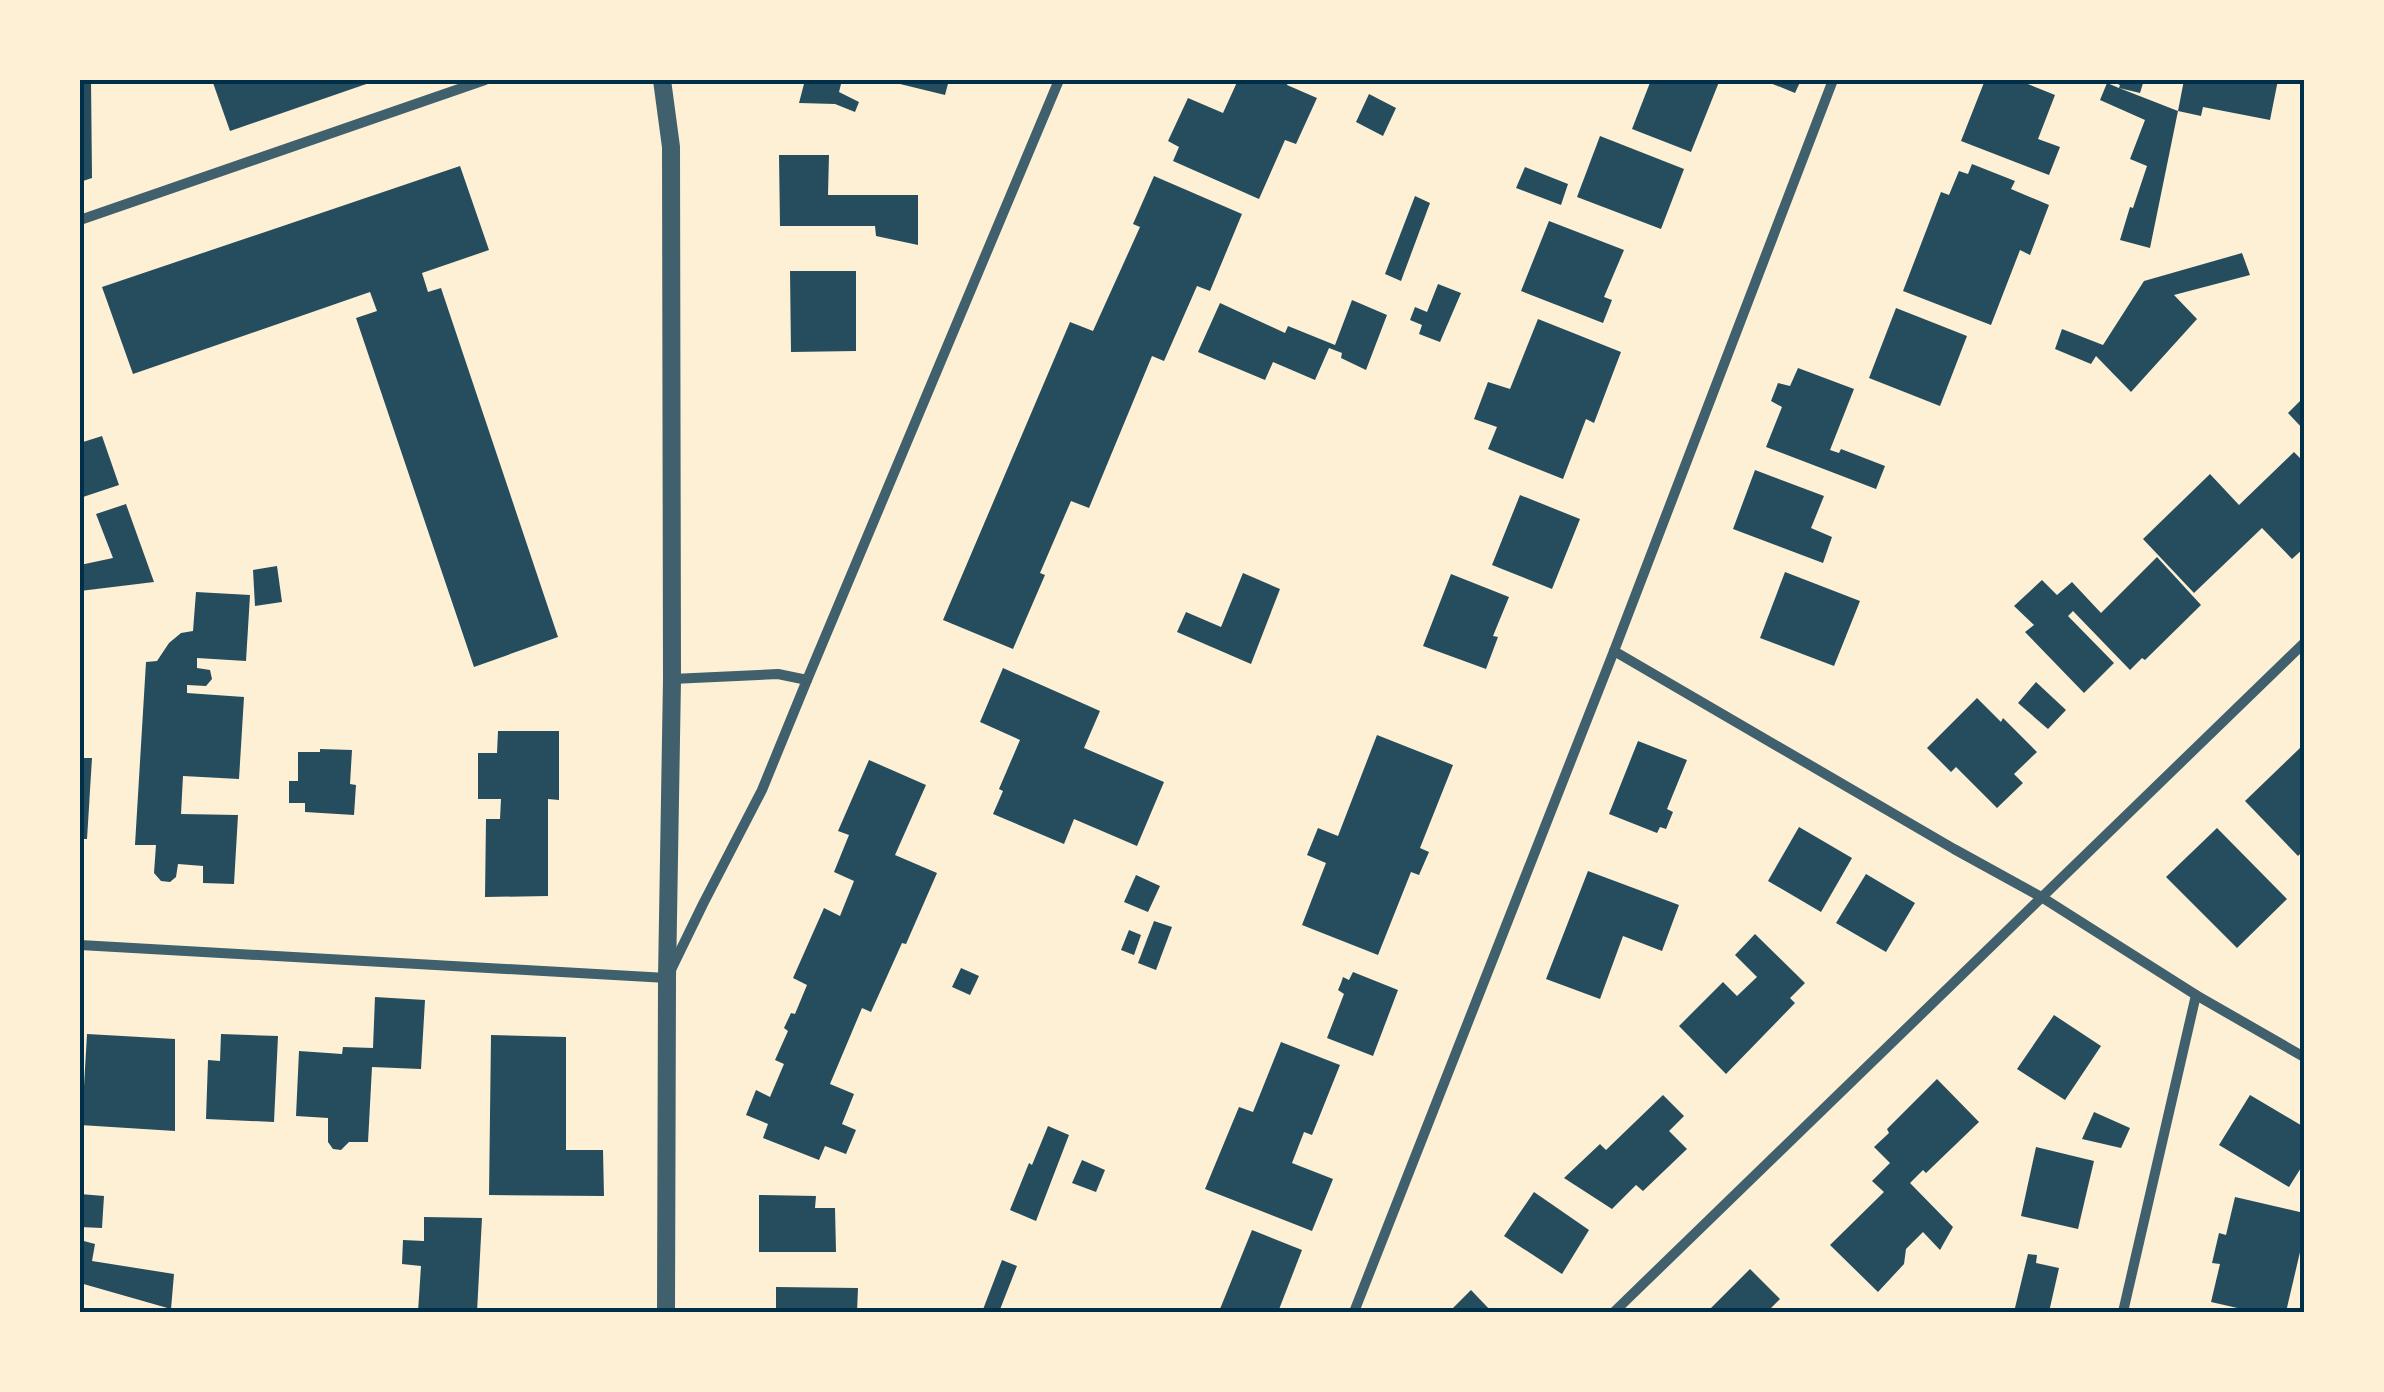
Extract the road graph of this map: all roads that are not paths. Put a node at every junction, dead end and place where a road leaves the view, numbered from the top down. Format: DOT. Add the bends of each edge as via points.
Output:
graph roads {
  1 [pos="484,80"];
  2 [pos="662,80"];
  3 [pos="1060,80"];
  4 [pos="1833,80"];
  5 [pos="80,220"];
  6 [pos="2304,643"];
  7 [pos="1614,651"];
  8 [pos="672,679"];
  9 [pos="806,680"];
  10 [pos="2043,898"];
  11 [pos="80,945"];
  12 [pos="667,978"];
  13 [pos="2196,995"];
  14 [pos="2304,1057"];
  15 [pos="666,1312"];
  16 [pos="1354,1312"];
  17 [pos="1614,1312"];
  18 [pos="2123,1312"];
  1 -- 5 [label="street"];
  2 -- 8 [label="street" via="671,147"];
  3 -- 9 [label="street"];
  4 -- 7 [label="street"];
  6 -- 10 [label="street"];
  7 -- 10 [label="street"];
  7 -- 16 [label="street"];
  8 -- 9 [label="street" via="778,674"];
  8 -- 12 [label="street"];
  9 -- 12 [label="street" via="762,790"];
  10 -- 13 [label="street"];
  10 -- 17 [label="street"];
  11 -- 12 [label="street"];
  12 -- 15 [label="street"];
  13 -- 14 [label="street"];
  13 -- 18 [label="street"];
}
